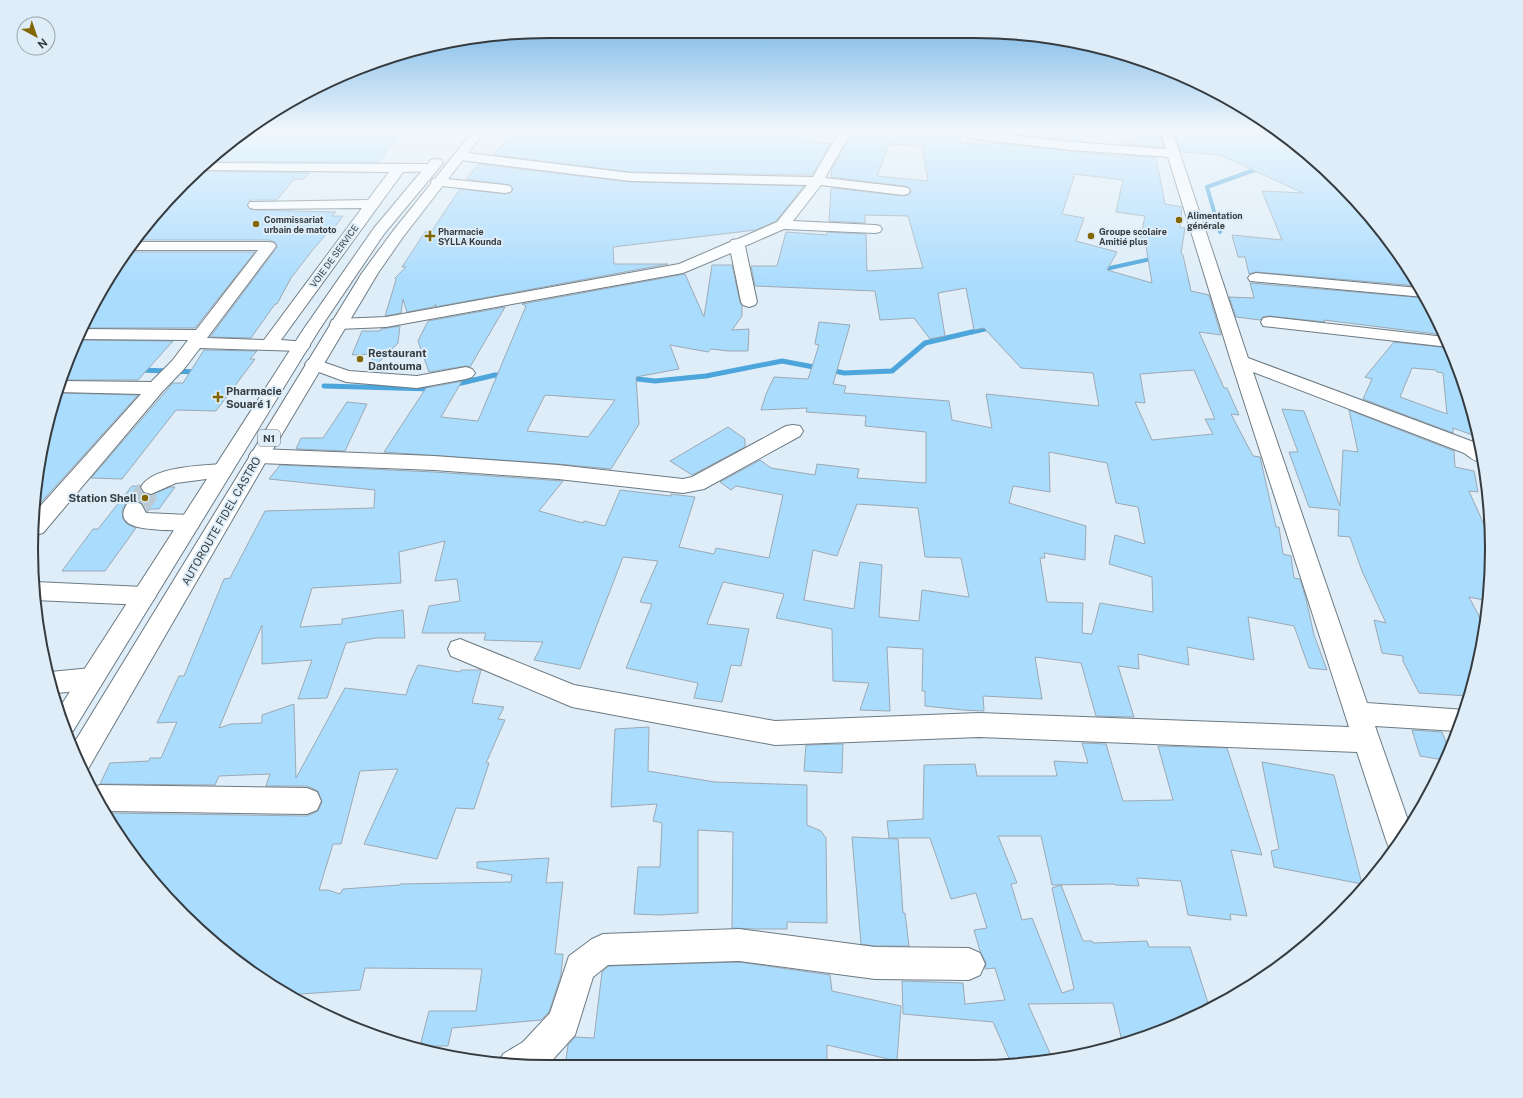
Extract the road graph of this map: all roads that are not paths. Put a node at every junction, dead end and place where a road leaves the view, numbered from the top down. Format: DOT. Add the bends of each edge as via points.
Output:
graph roads {
  1 [pos="389,181"];
  2 [pos="429,181"];
  3 [pos="431,181"];
  4 [pos="466,181"];
  5 [pos="788,181"];
  6 [pos="1181,181"];
  7 [pos="816,182"];
  8 [pos="505,189"];
  9 [pos="903,191"];
  10 [pos="372,204"];
  11 [pos="255,205"];
  12 [pos="782,225"];
  13 [pos="875,229"];
  14 [pos="737,243"];
  15 [pos="138,246"];
  16 [pos="1256,278"];
  17 [pos="1416,292"];
  18 [pos="749,302"];
  19 [pos="1270,322"];
  20 [pos="338,324"];
  21 [pos="86,334"];
  22 [pos="198,339"];
  23 [pos="1441,341"];
  24 [pos="269,345"];
  25 [pos="301,346"];
  26 [pos="1240,361"];
  27 [pos="314,364"];
  28 [pos="466,374"];
  29 [pos="167,377"];
  30 [pos="65,386"];
  31 [pos="792,431"];
  32 [pos="1475,452"];
  33 [pos="259,456"];
  34 [pos="222,471"];
  35 [pos="151,487"];
  36 [pos="134,509"];
  37 [pos="39,523"];
  38 [pos="189,523"];
  39 [pos="40,591"];
  40 [pos="144,596"];
  41 [pos="460,649"];
  42 [pos="91,679"];
  43 [pos="55,682"];
  44 [pos="1357,714"];
  45 [pos="67,718"];
  46 [pos="1456,720"];
  47 [pos="1366,740"];
  48 [pos="81,754"];
  49 [pos="103,798"];
  50 [pos="307,801"];
  51 [pos="1398,834"];
  52 [pos="969,964"];
  53 [pos="526,1059"];
  1 -- 10 [label="main road, VOIE DE SERVICE"];
  2 -- 25 [label="main road, AUTOROUTE FIDEL CASTRO / N1" via="379,231"];
  3 -- 20 [label="main road, AUTOROUTE FIDEL CASTRO / N1"];
  4 -- 8 [label="main road"];
  5 -- 7 [label="main road"];
  6 -- 26 [label="main road"];
  7 -- 9 [label="main road"];
  7 -- 12 [label="main road"];
  10 -- 11 [label="main road"];
  10 -- 24 [label="main road, VOIE DE SERVICE"];
  12 -- 13 [label="main road"];
  12 -- 14 [label="main road"];
  14 -- 18 [label="main road"];
  14 -- 20 [label="main road" via="683,268 386,322"];
  15 -- 22 [label="main road" via="268,246"];
  16 -- 17 [label="main road"];
  19 -- 23 [label="main road"];
  20 -- 27 [label="main road, AUTOROUTE FIDEL CASTRO / N1"];
  21 -- 22 [label="main road"];
  22 -- 24 [label="main road"];
  22 -- 29 [label="main road"];
  24 -- 25 [label="main road"];
  25 -- 34 [label="main road, AUTOROUTE FIDEL CASTRO / N1"];
  26 -- 32 [label="main road"];
  26 -- 44 [label="main road"];
  27 -- 28 [label="main road" via="346,376 417,382"];
  27 -- 33 [label="main road, AUTOROUTE FIDEL CASTRO / N1"];
  29 -- 30 [label="main road"];
  29 -- 37 [label="main road"];
  31 -- 33 [label="main road" via="698,484 683,486 558,472 434,463"];
  33 -- 48 [label="main road, AUTOROUTE FIDEL CASTRO / N1"];
  34 -- 35 [label="main road" via="168,478 158,481"];
  34 -- 38 [label="main road, AUTOROUTE FIDEL CASTRO / N1"];
  36 -- 38 [label="main road" via="134,516 142,521"];
  38 -- 40 [label="main road, AUTOROUTE FIDEL CASTRO / N1"];
  39 -- 40 [label="main road"];
  40 -- 42 [label="main road, AUTOROUTE FIDEL CASTRO / N1"];
  41 -- 47 [label="main road" via="572,696 775,733 979,725"];
  42 -- 43 [label="main road"];
  42 -- 45 [label="main road, AUTOROUTE FIDEL CASTRO / N1"];
  44 -- 46 [label="main road"];
  44 -- 47 [label="main road"];
  47 -- 51 [label="main road"];
  49 -- 50 [label="main road"];
  52 -- 53 [label="main road" via="875,963 739,945 603,950 580,966 563,1023 534,1054"];
}
